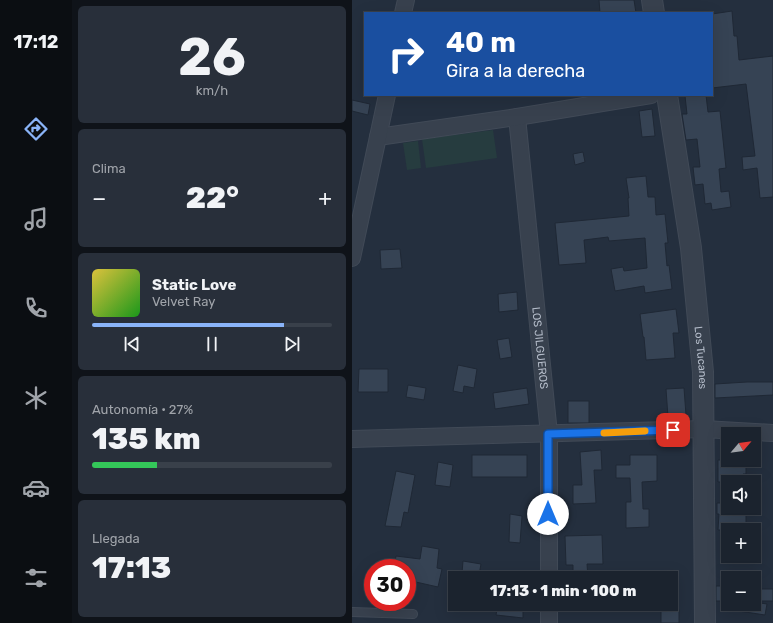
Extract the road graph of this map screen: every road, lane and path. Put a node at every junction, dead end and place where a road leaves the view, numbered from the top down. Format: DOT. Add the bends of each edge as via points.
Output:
graph roads {
  1 [pos="406,0"];
  2 [pos="652,0"];
  3 [pos="403,12"];
  4 [pos="654,12"];
  5 [pos="387,96"];
  6 [pos="645,96"];
  7 [pos="667,96"];
  8 [pos="517,118"];
  9 [pos="378,137"];
  10 [pos="359,185"];
  11 [pos="352,258"];
  12 [pos="704,429"];
  13 [pos="773,433"];
  14 [pos="548,434"];
  15 [pos="352,439"];
  16 [pos="548,571"];
  17 [pos="548,611"];
  18 [pos="352,612"];
  19 [pos="413,614"];
  20 [pos="548,623"];
  21 [pos="705,623"];
  1 -- 3 [label="street"];
  2 -- 4 [label="street"];
  5 -- 9 [label="street"];
  6 -- 8 [label="street"];
  7 -- 12 [label="street, Los Tucanes" via="691,248 703,372"];
  8 -- 9 [label="street"];
  8 -- 14 [label="street, LOS JILGUEROS"];
  9 -- 10 [label="street"];
  10 -- 11 [label="street"];
  12 -- 13 [label="street"];
  12 -- 14 [label="street"];
  12 -- 21 [label="street, Los Tucanes"];
  14 -- 15 [label="street"];
  14 -- 16 [label="street, LOS JILGUEROS"];
  17 -- 20 [label="street"];
  18 -- 19 [label="lane"];
}
